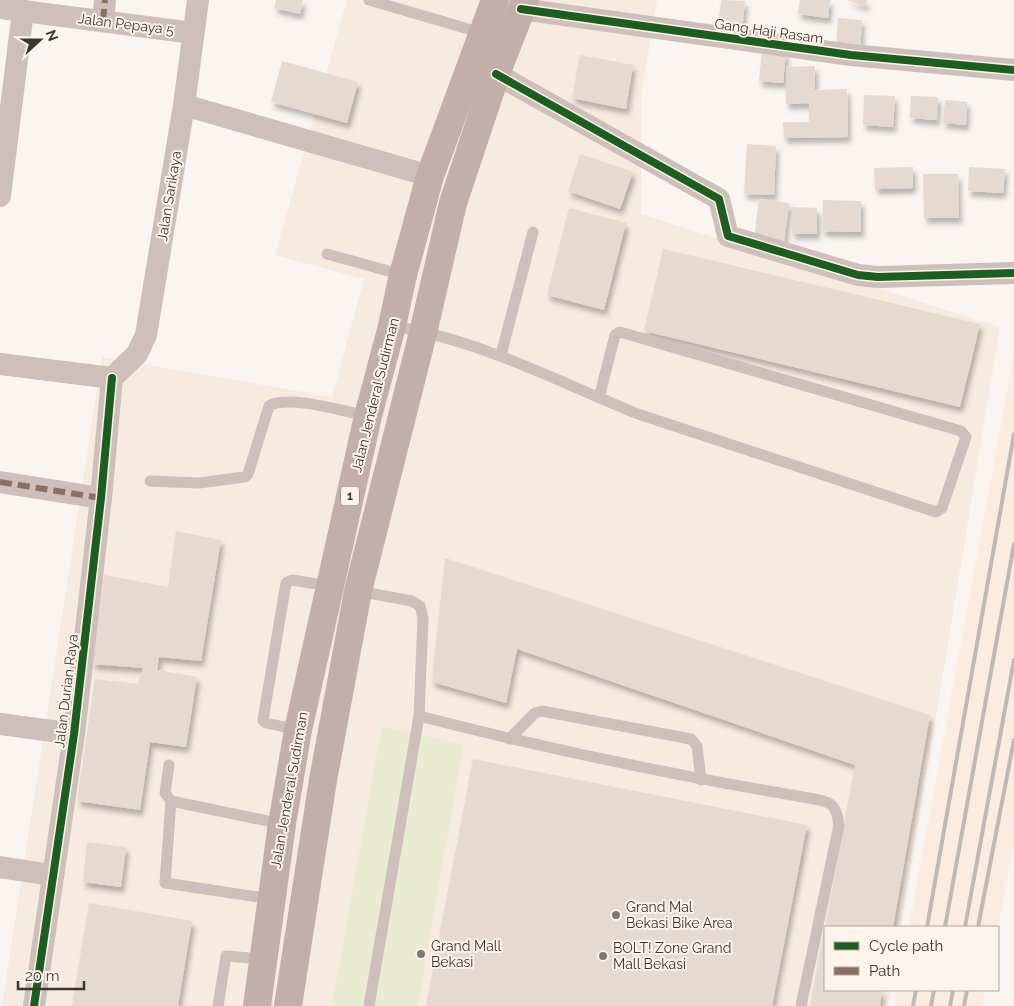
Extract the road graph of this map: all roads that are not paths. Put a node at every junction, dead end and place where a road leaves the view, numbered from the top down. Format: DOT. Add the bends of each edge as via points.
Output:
graph roads {
  1 [pos="198,0"];
  2 [pos="369,0"];
  3 [pos="495,0"];
  4 [pos="523,5"];
  5 [pos="0,8"];
  6 [pos="23,11"];
  7 [pos="104,11"];
  8 [pos="194,33"];
  9 [pos="483,34"];
  10 [pos="1014,70"];
  11 [pos="496,74"];
  12 [pos="184,105"];
  13 [pos="430,176"];
  14 [pos="0,196"];
  15 [pos="533,232"];
  16 [pos="327,254"];
  17 [pos="1014,273"];
  18 [pos="403,275"];
  19 [pos="392,326"];
  20 [pos="423,333"];
  21 [pos="501,355"];
  22 [pos="0,364"];
  23 [pos="112,378"];
  24 [pos="599,398"];
  25 [pos="368,416"];
  26 [pos="150,481"];
  27 [pos="0,482"];
  28 [pos="101,498"];
  29 [pos="329,586"];
  30 [pos="358,592"];
  31 [pos="418,716"];
  32 [pos="0,724"];
  33 [pos="298,730"];
  34 [pos="74,734"];
  35 [pos="509,739"];
  36 [pos="169,765"];
  37 [pos="701,780"];
  38 [pos="171,801"];
  39 [pos="282,824"];
  40 [pos="0,867"];
  41 [pos="52,875"];
  42 [pos="271,899"];
  43 [pos="263,959"];
  44 [pos="34,1006"];
  45 [pos="218,1006"];
  46 [pos="257,1006"];
  47 [pos="288,1006"];
  48 [pos="369,1006"];
  49 [pos="801,1006"];
  1 -- 8 [label="street, Jalan Sarikaya"];
  2 -- 9 [label="lane"];
  3 -- 9 [label="highway, Jalan Jenderal Sudirman / 1"];
  4 -- 10 [label="street, Gang Haji Rasam" via="842,54"];
  4 -- 11 [label="highway, 1"];
  5 -- 6 [label="street, Jalan Pepaya 5"];
  6 -- 7 [label="street, Jalan Pepaya 5"];
  6 -- 14 [label="street"];
  7 -- 8 [label="street, Jalan Pepaya 5"];
  8 -- 12 [label="street, Jalan Sarikaya"];
  9 -- 13 [label="highway, Jalan Jenderal Sudirman / 1"];
  11 -- 17 [label="street" via="719,199 728,236 858,275"];
  11 -- 20 [label="highway, 1" via="453,203"];
  12 -- 13 [label="street"];
  12 -- 23 [label="street, Jalan Sarikaya" via="146,335 137,354"];
  13 -- 18 [label="highway, Jalan Jenderal Sudirman / 1"];
  15 -- 21 [label="lane"];
  16 -- 18 [label="lane"];
  18 -- 19 [label="highway, Jalan Jenderal Sudirman / 1"];
  19 -- 20 [label="lane"];
  19 -- 25 [label="highway, Jalan Jenderal Sudirman / 1"];
  20 -- 21 [label="lane"];
  20 -- 30 [label="highway, 1"];
  21 -- 24 [label="lane"];
  22 -- 23 [label="street"];
  23 -- 28 [label="street, Jalan Durian Raya"];
  24 -- 24 [label="lane" via="615,335 620,332 961,431 966,437 941,510 936,512 638,414"];
  25 -- 26 [label="lane" via="289,402 274,403 269,406 245,477 198,484"];
  25 -- 29 [label="highway, Jalan Jenderal Sudirman / 1"];
  27 -- 28 [label="street"];
  28 -- 34 [label="street, Jalan Durian Raya"];
  29 -- 30 [label="highway"];
  29 -- 33 [label="highway, Jalan Jenderal Sudirman / 1"];
  29 -- 33 [label="lane" via="292,580 286,583 263,720"];
  30 -- 31 [label="lane" via="412,601 420,606 424,642"];
  30 -- 47 [label="highway, 1" via="323,780"];
  31 -- 35 [label="lane"];
  31 -- 48 [label="lane"];
  32 -- 34 [label="street"];
  33 -- 39 [label="highway, Jalan Jenderal Sudirman / 1"];
  34 -- 41 [label="street, Jalan Durian Raya"];
  35 -- 37 [label="lane"];
  35 -- 37 [label="lane" via="535,713 542,711 691,739 697,746"];
  36 -- 38 [label="lane" via="166,793"];
  37 -- 49 [label="lane" via="826,801 837,810 839,825"];
  38 -- 39 [label="lane"];
  38 -- 42 [label="lane" via="165,883"];
  39 -- 42 [label="highway, Jalan Jenderal Sudirman / 1"];
  40 -- 41 [label="street"];
  41 -- 44 [label="street, Jalan Durian Raya"];
  42 -- 43 [label="highway, Jalan Jenderal Sudirman / 1"];
  43 -- 45 [label="lane" via="226,956"];
  43 -- 46 [label="highway, Jalan Jenderal Sudirman / 1"];
}
